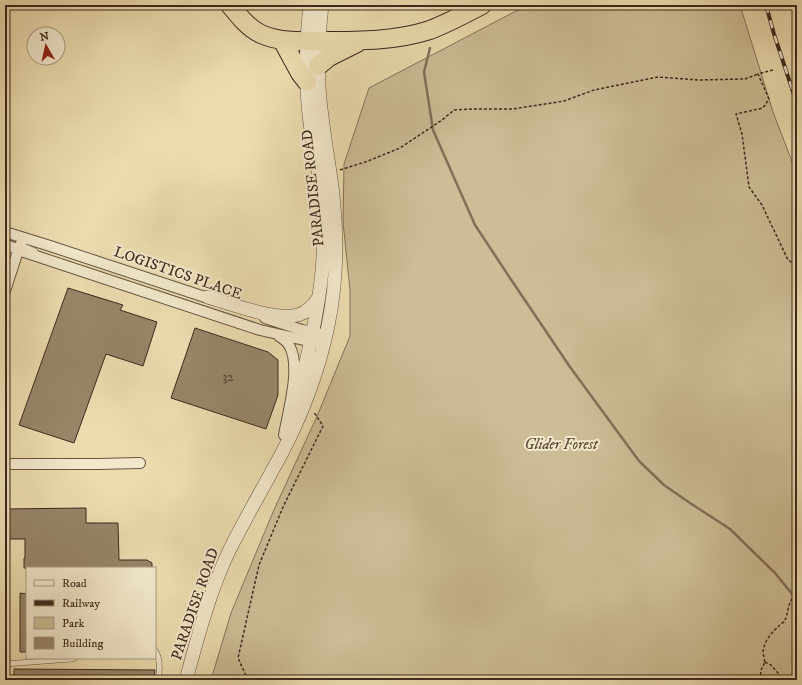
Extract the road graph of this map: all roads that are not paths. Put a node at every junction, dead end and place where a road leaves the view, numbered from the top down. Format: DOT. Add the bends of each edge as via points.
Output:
graph roads {
  1 [pos="230,5"];
  2 [pos="310,5"];
  3 [pos="322,5"];
  4 [pos="482,5"];
  5 [pos="282,40"];
  6 [pos="359,41"];
  7 [pos="313,42"];
  8 [pos="318,66"];
  9 [pos="307,82"];
  10 [pos="5,232"];
  11 [pos="22,237"];
  12 [pos="5,244"];
  13 [pos="18,250"];
  14 [pos="5,291"];
  15 [pos="208,297"];
  16 [pos="320,297"];
  17 [pos="243,324"];
  18 [pos="274,334"];
  19 [pos="318,338"];
  20 [pos="284,435"];
  21 [pos="140,463"];
  22 [pos="5,464"];
  23 [pos="257,497"];
  24 [pos="156,651"];
  25 [pos="71,659"];
  26 [pos="5,664"];
  27 [pos="158,680"];
  28 [pos="186,680"];
  1 -- 5 [label="highway" via="252,29"];
  2 -- 7 [label="street, PARADISE ROAD"];
  3 -- 7 [label="street, PARADISE ROAD"];
  4 -- 6 [label="highway" via="443,25 416,34"];
  5 -- 7 [label="highway"];
  5 -- 9 [label="highway"];
  6 -- 7 [label="highway"];
  6 -- 8 [label="highway"];
  7 -- 8 [label="street, PARADISE ROAD"];
  7 -- 9 [label="street, PARADISE ROAD"];
  8 -- 19 [label="street, PARADISE ROAD" via="333,194 336,246 330,313"];
  9 -- 16 [label="street, PARADISE ROAD" via="312,137 323,205 324,241"];
  10 -- 11 [label="street, LOGISTICS PLACE"];
  11 -- 13 [label="street"];
  11 -- 15 [label="street, LOGISTICS PLACE"];
  11 -- 17 [label="lane, LOGISTICS PLACE" via="24,246 33,250 216,311"];
  12 -- 13 [label="street, LOGISTICS PLACE"];
  13 -- 14 [label="street"];
  13 -- 17 [label="street, LOGISTICS PLACE"];
  15 -- 16 [label="street" via="279,316 306,312"];
  15 -- 19 [label="street, LOGISTICS PLACE"];
  16 -- 19 [label="street, PARADISE ROAD"];
  17 -- 18 [label="street, LOGISTICS PLACE"];
  18 -- 19 [label="street, LOGISTICS PLACE"];
  18 -- 20 [label="street" via="290,346 295,370"];
  19 -- 20 [label="street, PARADISE ROAD"];
  19 -- 23 [label="street, PARADISE ROAD" via="317,368 306,400 284,448"];
  20 -- 23 [label="street, PARADISE ROAD"];
  21 -- 22 [label="street"];
  23 -- 28 [label="street, PARADISE ROAD" via="218,578"];
  24 -- 27 [label="lane" via="159,660"];
  25 -- 26 [label="lane"];
}
